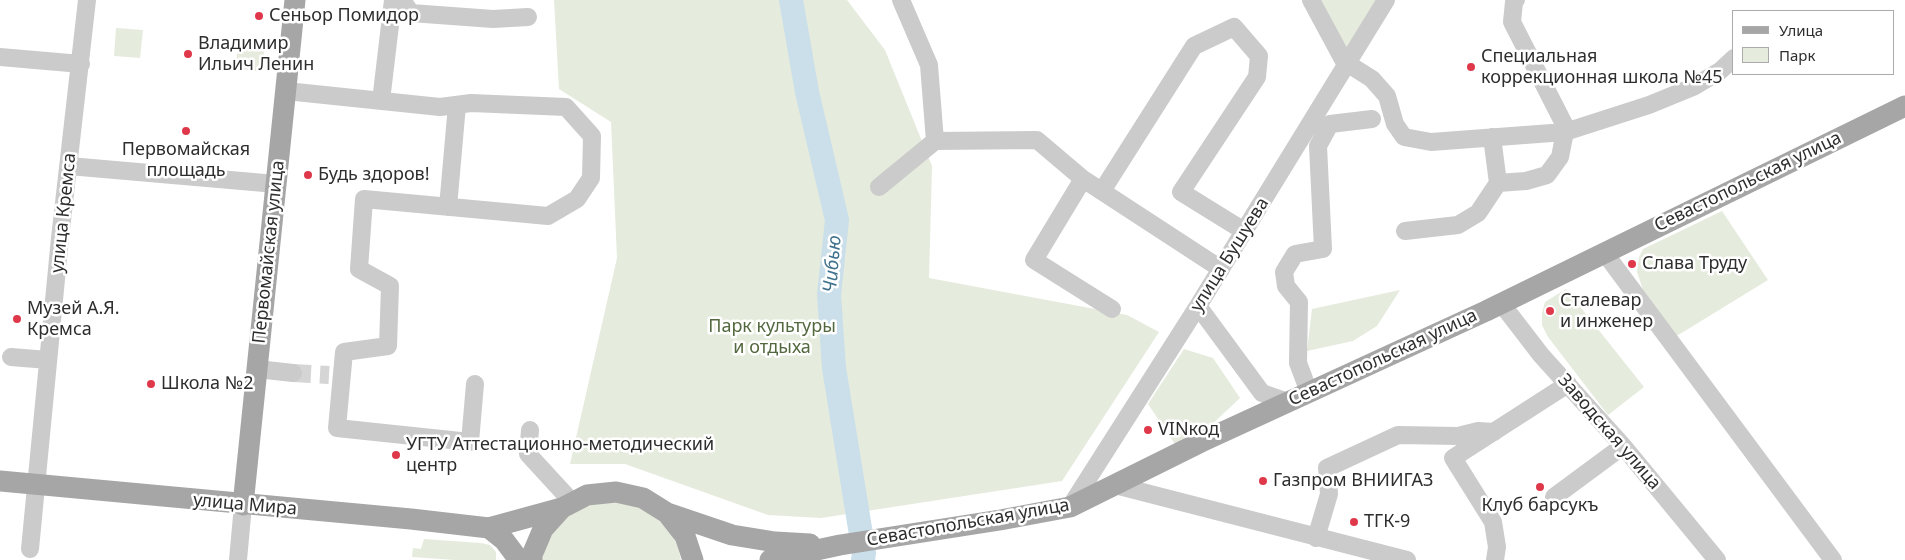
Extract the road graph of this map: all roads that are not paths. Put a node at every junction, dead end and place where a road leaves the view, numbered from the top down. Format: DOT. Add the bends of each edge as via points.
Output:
graph roads {
  1 [pos="88,0"];
  2 [pos="295,0"];
  3 [pos="393,0"];
  4 [pos="402,0"];
  5 [pos="901,0"];
  6 [pos="1312,0"];
  7 [pos="1386,0"];
  8 [pos="1516,0"];
  9 [pos="528,17"];
  10 [pos="0,57"];
  11 [pos="1732,60"];
  12 [pos="1347,63"];
  13 [pos="81,64"];
  14 [pos="286,91"];
  15 [pos="381,101"];
  16 [pos="457,105"];
  17 [pos="1905,106"];
  18 [pos="1372,120"];
  19 [pos="1565,132"];
  20 [pos="1492,137"];
  21 [pos="934,141"];
  22 [pos="69,166"];
  23 [pos="1083,179"];
  24 [pos="1498,183"];
  25 [pos="276,184"];
  26 [pos="879,187"];
  27 [pos="1102,191"];
  28 [pos="448,207"];
  29 [pos="1244,231"];
  30 [pos="1405,231"];
  31 [pos="1604,252"];
  32 [pos="1221,269"];
  33 [pos="1501,303"];
  34 [pos="1198,306"];
  35 [pos="1112,309"];
  36 [pos="11,357"];
  37 [pos="48,360"];
  38 [pos="257,369"];
  39 [pos="293,373"];
  40 [pos="475,384"];
  41 [pos="1568,384"];
  42 [pos="1309,392"];
  43 [pos="1288,402"];
  44 [pos="530,430"];
  45 [pos="1494,432"];
  46 [pos="1623,446"];
  47 [pos="0,481"];
  48 [pos="35,485"];
  49 [pos="1114,485"];
  50 [pos="1554,497"];
  51 [pos="243,505"];
  52 [pos="568,506"];
  53 [pos="1070,507"];
  54 [pos="667,513"];
  55 [pos="489,528"];
  56 [pos="1316,538"];
  57 [pos="840,545"];
  58 [pos="30,549"];
  59 [pos="238,560"];
  60 [pos="519,560"];
  61 [pos="532,560"];
  62 [pos="693,560"];
  63 [pos="770,560"];
  64 [pos="1407,560"];
  65 [pos="1495,560"];
  66 [pos="1717,560"];
  67 [pos="1833,560"];
  1 -- 13 [label="street, улица Кремса"];
  2 -- 14 [label="main road, Первомайская улица"];
  3 -- 15 [label="street"];
  4 -- 9 [label="street" via="411,12 493,19"];
  5 -- 21 [label="street" via="929,65"];
  6 -- 12 [label="street"];
  7 -- 12 [label="street, улица Бушуева"];
  8 -- 19 [label="street" via="1512,22 1564,124"];
  10 -- 13 [label="street"];
  11 -- 19 [label="street" via="1693,87"];
  12 -- 20 [label="street" via="1388,96 1395,124 1404,137 1431,142"];
  12 -- 29 [label="street, улица Бушуева"];
  13 -- 22 [label="street, улица Кремса"];
  14 -- 15 [label="street"];
  14 -- 25 [label="main road, Первомайская улица"];
  15 -- 16 [label="street" via="440,107"];
  16 -- 28 [label="street"];
  16 -- 28 [label="street" via="566,107 592,136 591,178 577,199 548,216"];
  17 -- 31 [label="main road, Севастопольская улица"];
  18 -- 42 [label="street" via="1330,124 1318,146 1322,249 1295,254 1284,272 1286,286 1299,302 1298,363"];
  19 -- 20 [label="street"];
  19 -- 24 [label="street" via="1560,157 1547,175 1526,181"];
  20 -- 24 [label="street"];
  21 -- 23 [label="street" via="1037,140"];
  21 -- 26 [label="street"];
  22 -- 25 [label="street"];
  22 -- 37 [label="street, улица Кремса"];
  23 -- 27 [label="street"];
  23 -- 35 [label="street" via="1034,260"];
  24 -- 30 [label="street" via="1478,213 1458,225"];
  25 -- 38 [label="main road, Первомайская улица"];
  27 -- 29 [label="street" via="1194,46 1234,27 1259,56 1257,77 1181,192"];
  27 -- 32 [label="street"];
  28 -- 40 [label="street" via="364,199 360,269 390,286 388,346 344,352 335,376 337,428 470,442"];
  29 -- 32 [label="street, улица Бушуева"];
  31 -- 33 [label="main road, Севастопольская улица"];
  31 -- 67 [label="street"];
  32 -- 34 [label="street, улица Бушуева"];
  33 -- 41 [label="street, Заводская улица"];
  33 -- 42 [label="main road, Севастопольская улица"];
  34 -- 43 [label="street" via="1262,393"];
  34 -- 53 [label="street, улица Бушуева"];
  36 -- 37 [label="street"];
  37 -- 48 [label="street, улица Кремса"];
  38 -- 39 [label="street"];
  38 -- 51 [label="main road, Первомайская улица"];
  41 -- 45 [label="street"];
  41 -- 46 [label="street, Заводская улица"];
  42 -- 43 [label="main road, Севастопольская улица"];
  43 -- 49 [label="main road, Севастопольская улица"];
  44 -- 52 [label="street" via="528,454"];
  45 -- 56 [label="street" via="1478,431 1458,436 1398,435 1327,468 1329,494"];
  45 -- 65 [label="street" via="1452,458 1493,522 1497,547"];
  46 -- 50 [label="street"];
  46 -- 66 [label="street, Заводская улица"];
  47 -- 48 [label="main road, улица Мира"];
  48 -- 51 [label="main road, улица Мира"];
  48 -- 58 [label="street, улица Кремса"];
  49 -- 53 [label="main road, Севастопольская улица"];
  49 -- 56 [label="street"];
  51 -- 55 [label="main road, улица Мира"];
  51 -- 59 [label="street"];
  52 -- 54 [label="main road, улица Мира" via="588,496 616,492 643,498"];
  52 -- 55 [label="main road, улица Мира"];
  52 -- 61 [label="main road" via="543,529"];
  53 -- 57 [label="main road, Севастопольская улица"];
  54 -- 57 [label="main road, Севастопольская улица" via="710,529 753,539"];
  54 -- 62 [label="main road" via="685,536"];
  55 -- 60 [label="main road" via="504,540"];
  56 -- 64 [label="street"];
  57 -- 63 [label="main road, Севастопольская улица"];
}
